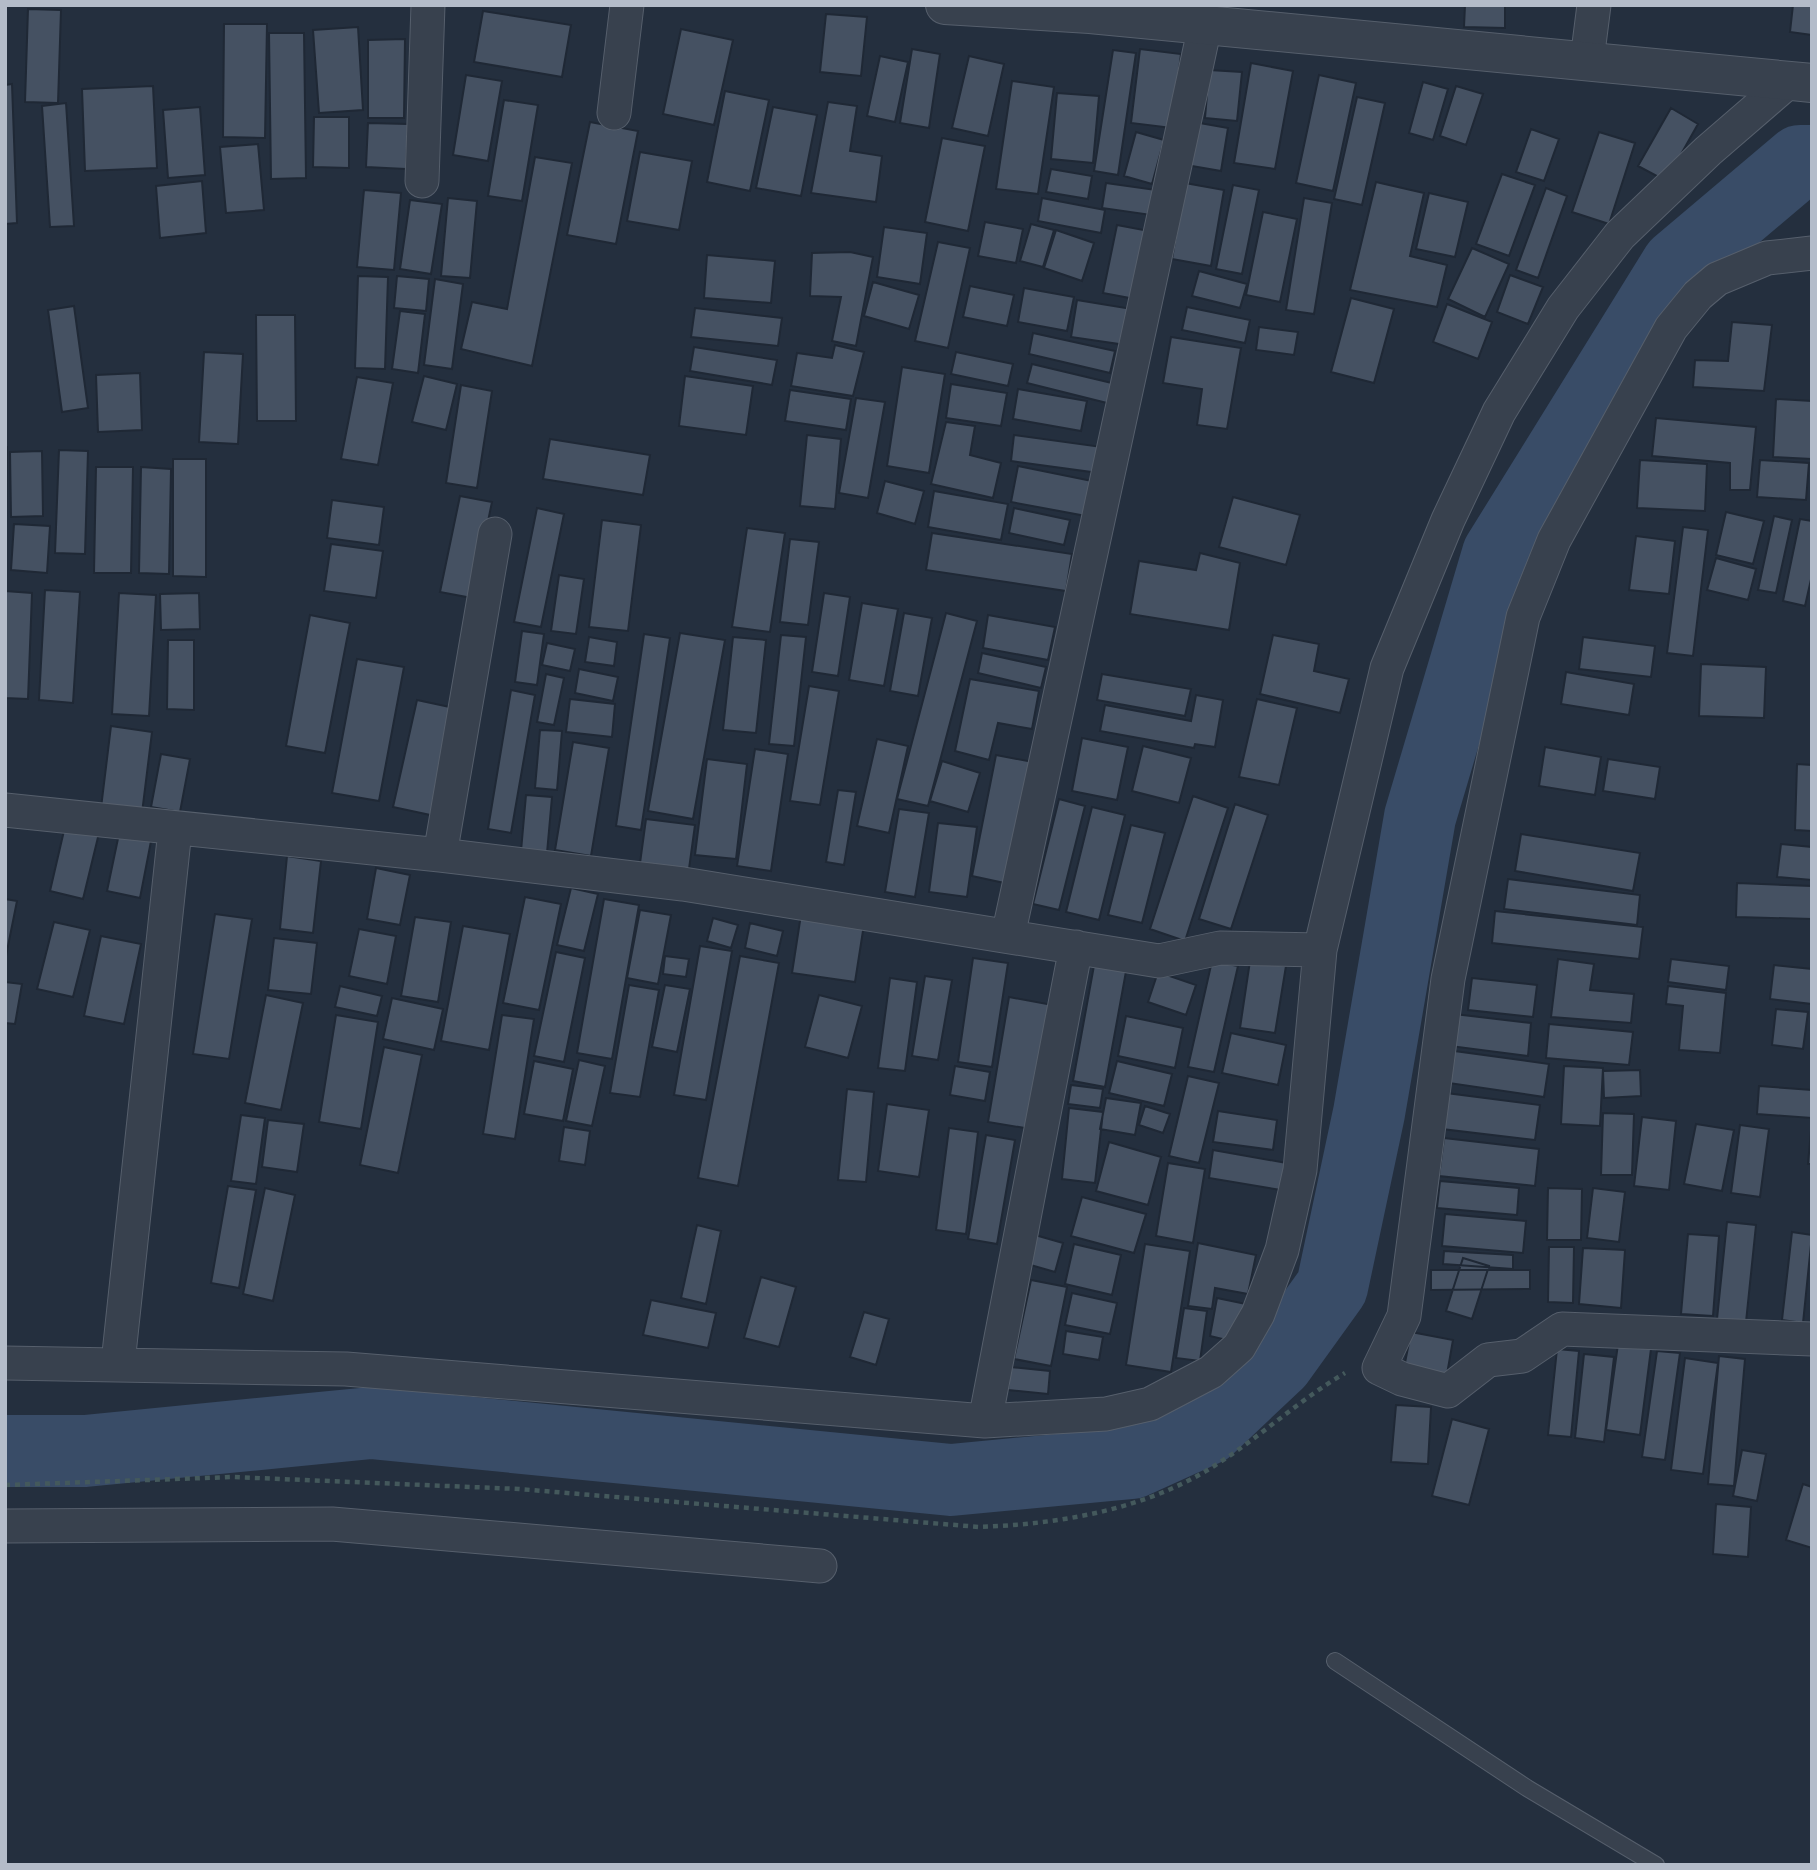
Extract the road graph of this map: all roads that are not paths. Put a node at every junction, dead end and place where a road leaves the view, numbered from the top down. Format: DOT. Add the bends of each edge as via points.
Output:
graph roads {
  1 [pos="428,5"];
  2 [pos="627,5"];
  3 [pos="945,5"];
  4 [pos="1594,5"];
  5 [pos="1090,10"];
  6 [pos="1205,26"];
  7 [pos="1587,60"];
  8 [pos="1801,82"];
  9 [pos="614,113"];
  10 [pos="422,181"];
  11 [pos="1812,253"];
  12 [pos="495,534"];
  13 [pos="5,810"];
  14 [pos="175,830"];
  15 [pos="440,855"];
  16 [pos="1008,936"];
  17 [pos="1076,947"];
  18 [pos="1320,950"];
  19 [pos="1812,1339"];
  20 [pos="5,1363"];
  21 [pos="118,1363"];
  22 [pos="985,1421"];
  23 [pos="5,1525"];
  24 [pos="820,1566"];
  25 [pos="1335,1661"];
  26 [pos="1656,1865"];
  1 -- 10 [label="street"];
  2 -- 9 [label="street"];
  3 -- 5 [label="street"];
  4 -- 7 [label="street"];
  5 -- 6 [label="street"];
  6 -- 7 [label="street"];
  6 -- 16 [label="street"];
  7 -- 8 [label="street"];
  8 -- 18 [label="street" via="1708,151 1620,235 1563,308 1499,412 1447,520 1387,668"];
  11 -- 19 [label="street" via="1767,258 1717,279 1671,328 1555,540 1523,617 1448,979 1404,1316 1379,1368 1448,1391 1488,1360 1522,1356 1562,1329"];
  12 -- 15 [label="street"];
  13 -- 14 [label="street"];
  14 -- 15 [label="street"];
  14 -- 21 [label="street"];
  15 -- 16 [label="street" via="683,884"];
  16 -- 17 [label="street"];
  17 -- 18 [label="street" via="1158,961 1220,948"];
  17 -- 22 [label="street"];
  18 -- 22 [label="street" via="1300,1170 1282,1250 1258,1314 1239,1347 1211,1372 1174,1393 1130,1409"];
  20 -- 21 [label="street"];
  21 -- 22 [label="street" via="346,1369"];
  23 -- 24 [label="street" via="332,1524"];
  25 -- 26 [label="lane" via="1527,1788"];
}
